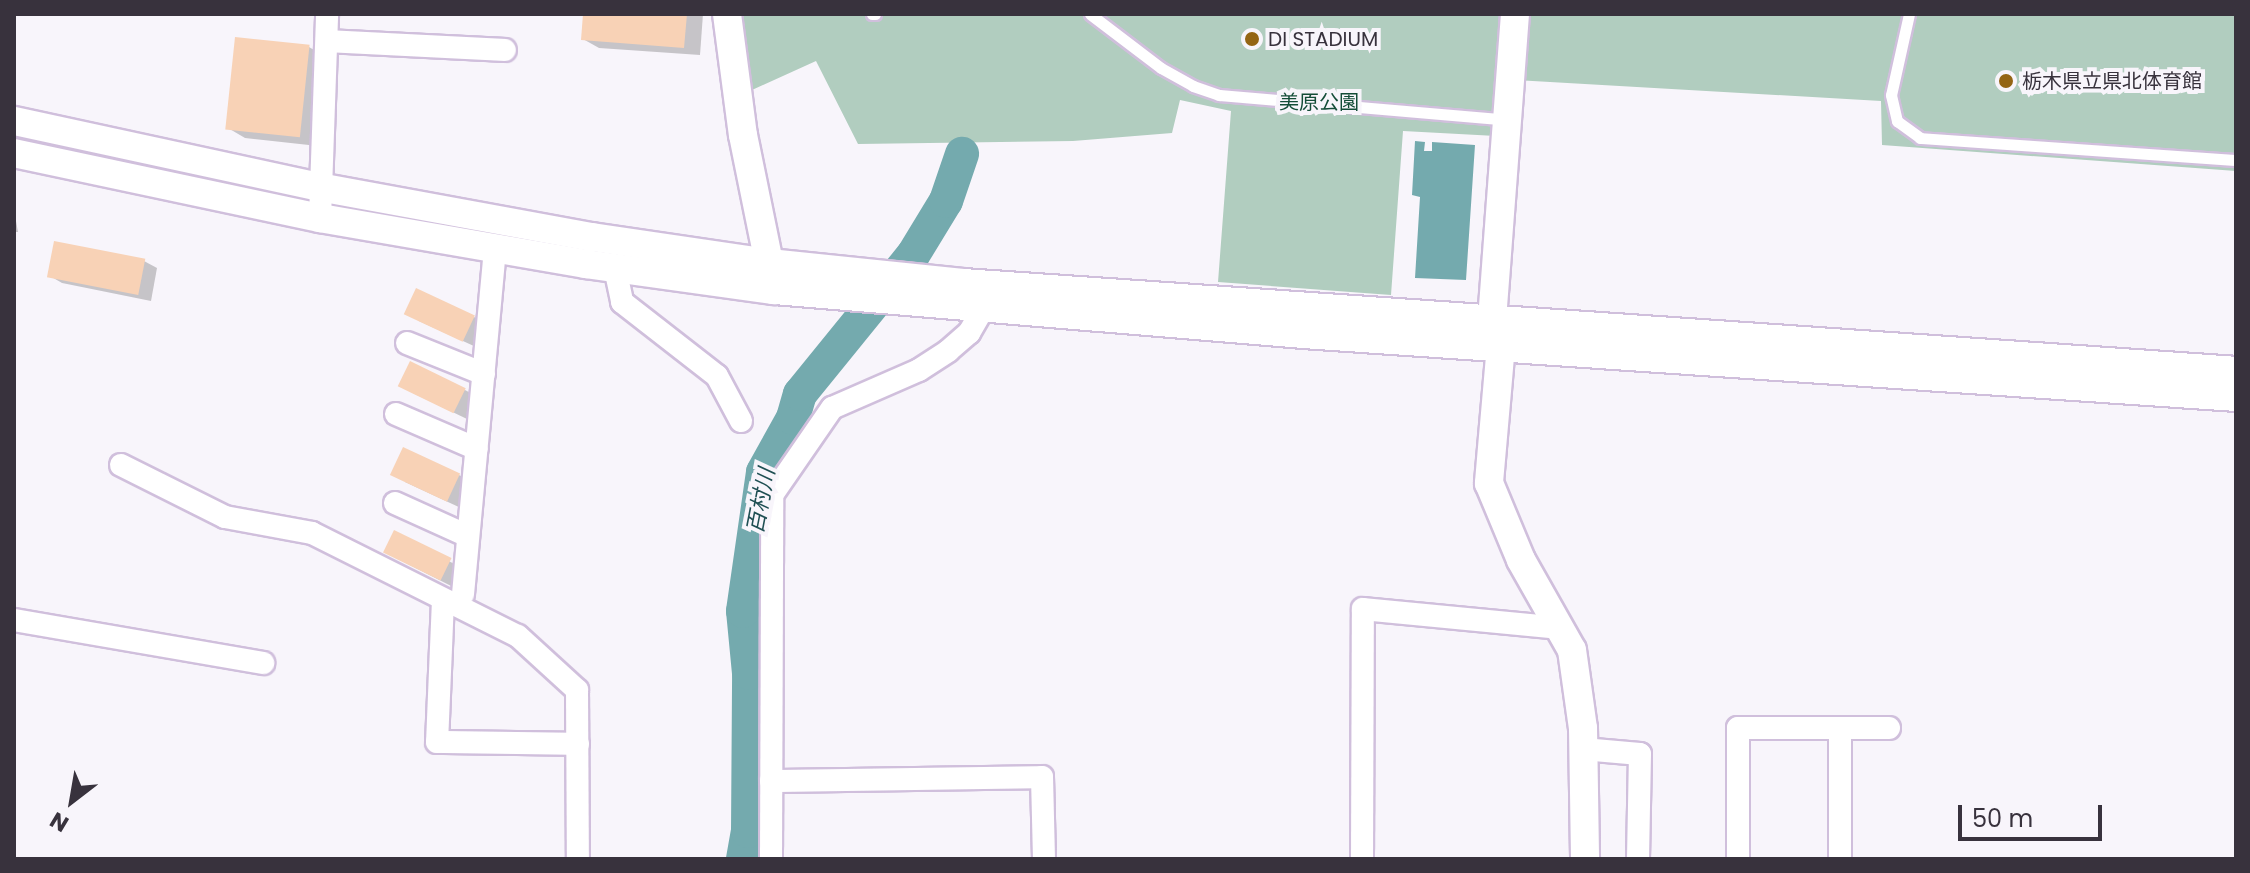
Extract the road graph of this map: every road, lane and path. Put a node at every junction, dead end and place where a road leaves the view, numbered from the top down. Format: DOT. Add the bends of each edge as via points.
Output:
graph roads {
  1 [pos="327,14"];
  2 [pos="727,14"];
  3 [pos="1090,14"];
  4 [pos="1515,14"];
  5 [pos="1909,14"];
  6 [pos="327,41"];
  7 [pos="505,50"];
  8 [pos="1509,120"];
  9 [pos="14,121"];
  10 [pos="14,153"];
  11 [pos="2236,160"];
  12 [pos="319,187"];
  13 [pos="320,218"];
  14 [pos="495,248"];
  15 [pos="615,268"];
  16 [pos="771,276"];
  17 [pos="915,291"];
  18 [pos="983,309"];
  19 [pos="1492,317"];
  20 [pos="407,343"];
  21 [pos="1501,345"];
  22 [pos="2236,371"];
  23 [pos="484,374"];
  24 [pos="2236,397"];
  25 [pos="396,414"];
  26 [pos="741,421"];
  27 [pos="477,449"];
  28 [pos="121,465"];
  29 [pos="395,503"];
  30 [pos="468,536"];
  31 [pos="453,597"];
  32 [pos="14,620"];
  33 [pos="1560,628"];
  34 [pos="263,663"];
  35 [pos="1840,728"];
  36 [pos="1889,728"];
  37 [pos="578,744"];
  38 [pos="1583,749"];
  39 [pos="771,781"];
  40 [pos="578,859"];
  41 [pos="771,859"];
  42 [pos="1044,859"];
  43 [pos="1362,859"];
  44 [pos="1585,859"];
  45 [pos="1638,859"];
  46 [pos="1738,859"];
  47 [pos="1840,859"];
  1 -- 6 [label="street"];
  2 -- 16 [label="street" via="743,135"];
  3 -- 8 [label="lane" via="1161,68 1219,95"];
  4 -- 8 [label="street"];
  5 -- 11 [label="lane" via="1891,95 1897,121 1920,138"];
  6 -- 7 [label="street"];
  6 -- 12 [label="street"];
  8 -- 19 [label="street"];
  9 -- 12 [label="street"];
  10 -- 13 [label="street"];
  12 -- 13 [label="street"];
  12 -- 16 [label="street"];
  13 -- 14 [label="street"];
  14 -- 15 [label="street"];
  14 -- 23 [label="street"];
  15 -- 16 [label="street"];
  15 -- 26 [label="street" via="622,302 717,376"];
  16 -- 17 [label="street"];
  17 -- 18 [label="street"];
  17 -- 19 [label="street"];
  18 -- 21 [label="street"];
  18 -- 39 [label="street" via="969,333 948,351 919,370 832,408 772,495"];
  19 -- 21 [label="street"];
  19 -- 22 [label="street"];
  20 -- 23 [label="street"];
  21 -- 24 [label="street"];
  21 -- 33 [label="street" via="1489,483 1521,560"];
  23 -- 27 [label="street"];
  25 -- 27 [label="street"];
  27 -- 30 [label="street"];
  28 -- 31 [label="street" via="225,517 312,533"];
  29 -- 30 [label="street"];
  30 -- 31 [label="street"];
  31 -- 37 [label="street" via="518,636 577,690"];
  31 -- 37 [label="street" via="437,742"];
  32 -- 34 [label="street"];
  33 -- 38 [label="street" via="1572,650"];
  33 -- 43 [label="street" via="1363,609"];
  35 -- 36 [label="street"];
  35 -- 46 [label="street" via="1738,728"];
  35 -- 47 [label="street"];
  37 -- 40 [label="street"];
  38 -- 44 [label="street"];
  38 -- 45 [label="street" via="1640,754"];
  39 -- 41 [label="street"];
  39 -- 42 [label="street" via="1042,777"];
}
